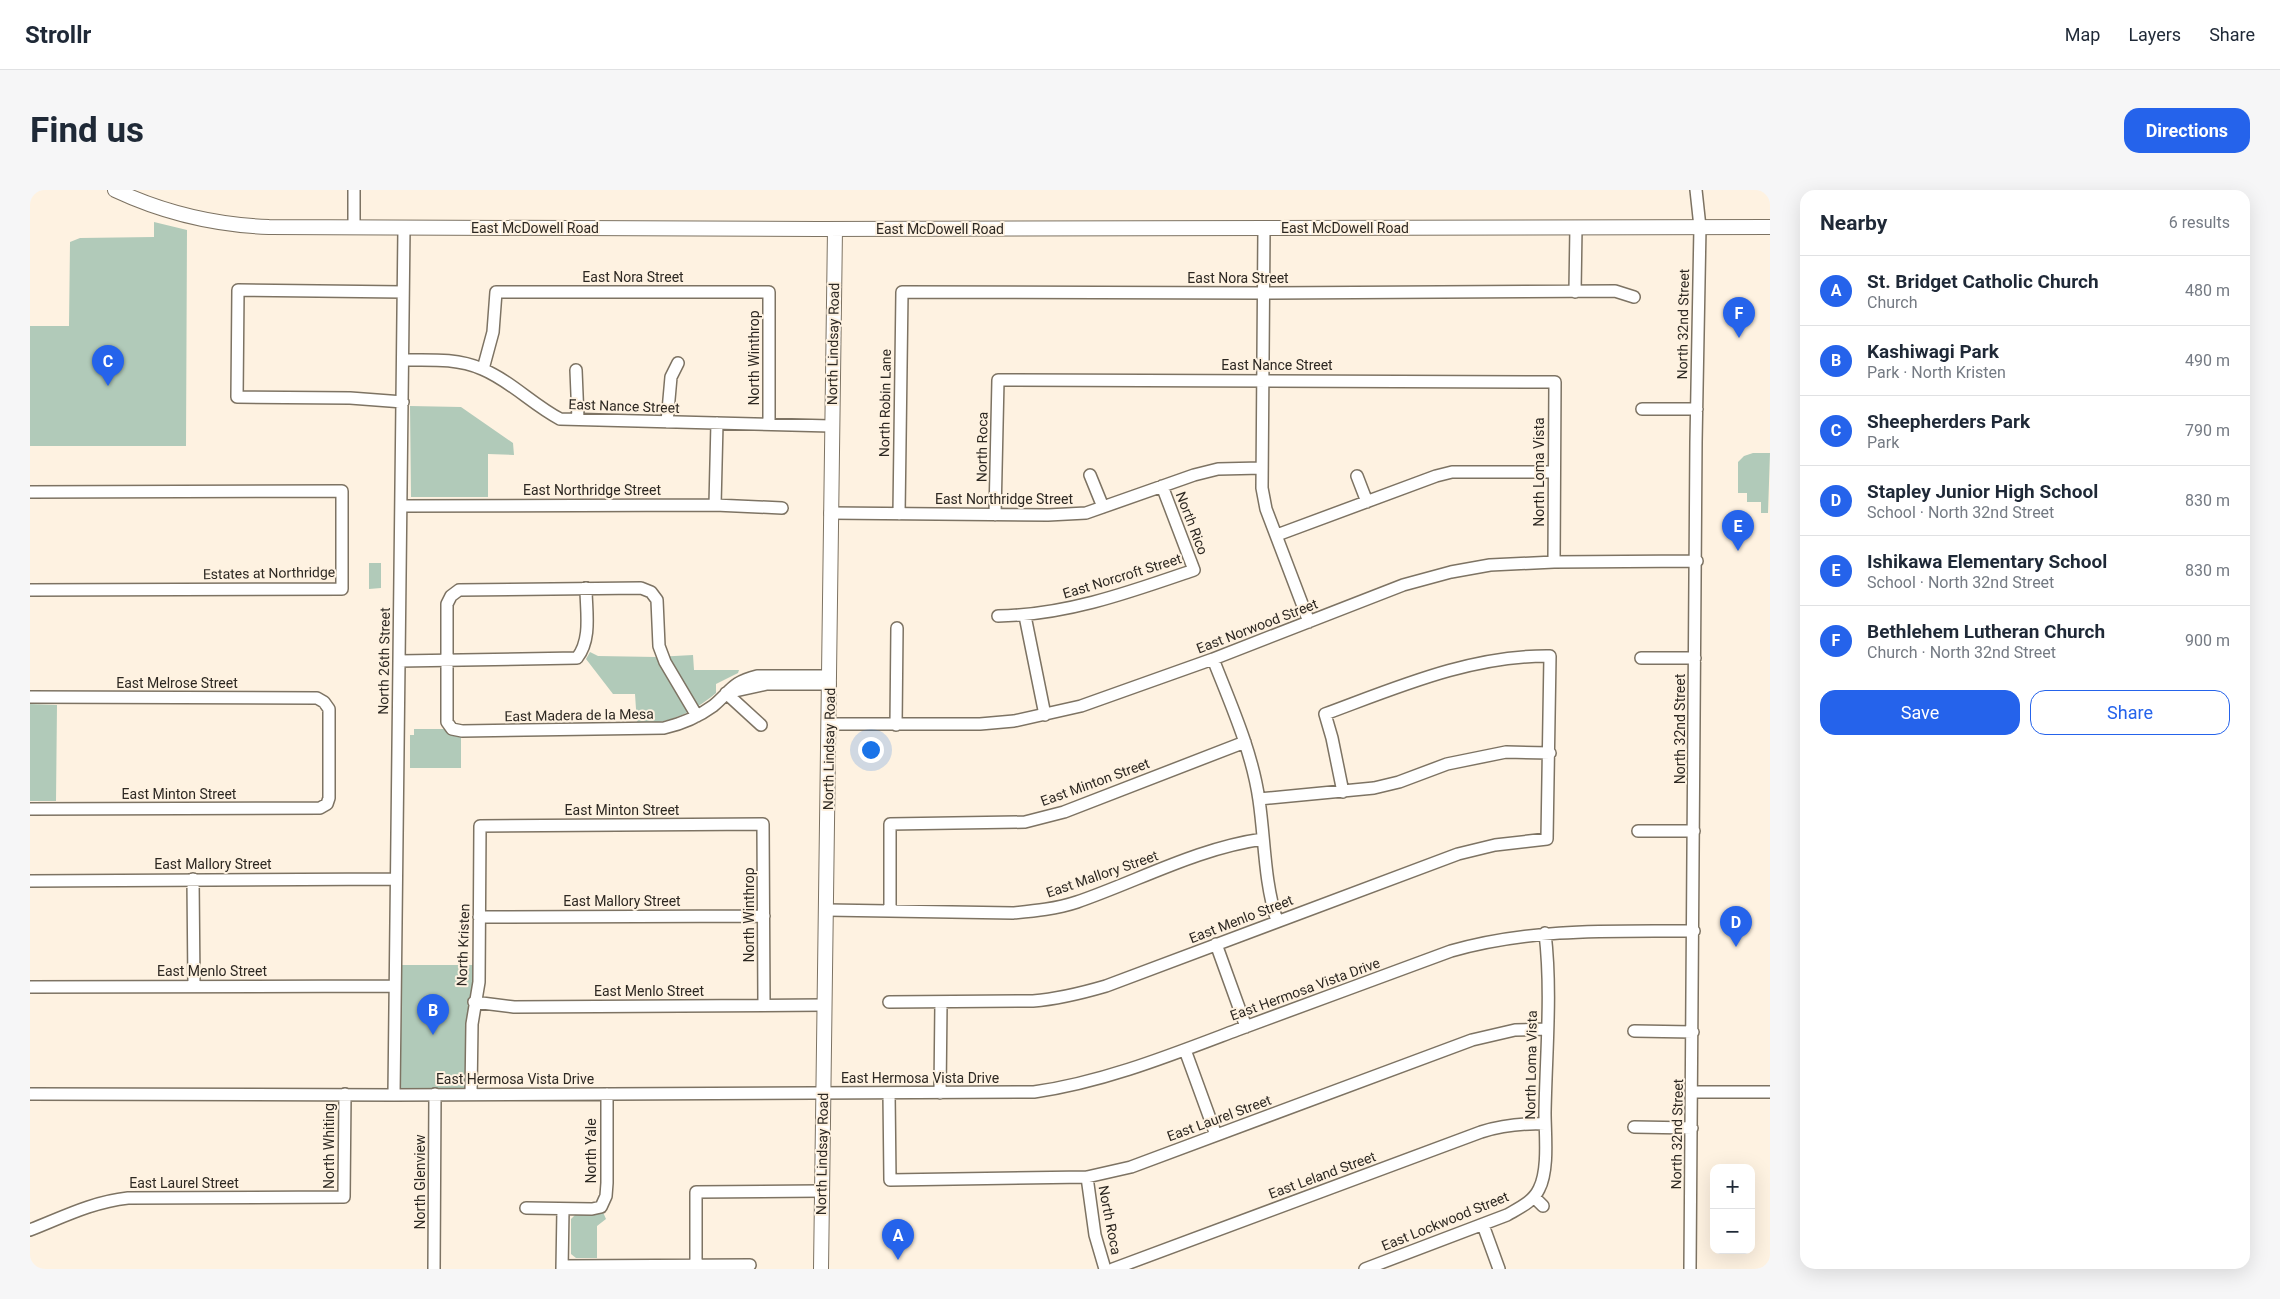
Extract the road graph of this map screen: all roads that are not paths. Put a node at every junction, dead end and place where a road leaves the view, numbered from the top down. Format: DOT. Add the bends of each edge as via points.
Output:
graph roads {
  1 [pos="115,190"];
  2 [pos="354,190"];
  3 [pos="1696,190"];
  4 [pos="354,227"];
  5 [pos="1576,227"];
  6 [pos="1700,227"];
  7 [pos="1770,227"];
  8 [pos="404,228"];
  9 [pos="1264,228"];
  10 [pos="835,229"];
  11 [pos="403,292"];
  12 [pos="769,292"];
  13 [pos="902,292"];
  14 [pos="1575,292"];
  15 [pos="1264,293"];
  16 [pos="1634,297"];
  17 [pos="403,360"];
  18 [pos="678,363"];
  19 [pos="483,369"];
  20 [pos="576,370"];
  21 [pos="998,380"];
  22 [pos="1263,380"];
  23 [pos="1555,382"];
  24 [pos="403,402"];
  25 [pos="1642,409"];
  26 [pos="1697,410"];
  27 [pos="578,419"];
  28 [pos="667,422"];
  29 [pos="717,424"];
  30 [pos="769,424"];
  31 [pos="831,426"];
  32 [pos="1262,468"];
  33 [pos="1554,472"];
  34 [pos="1090,475"];
  35 [pos="1357,476"];
  36 [pos="1162,486"];
  37 [pos="30,492"];
  38 [pos="1367,502"];
  39 [pos="715,505"];
  40 [pos="402,506"];
  41 [pos="1103,507"];
  42 [pos="782,508"];
  43 [pos="830,513"];
  44 [pos="899,514"];
  45 [pos="995,515"];
  46 [pos="1277,535"];
  47 [pos="1697,561"];
  48 [pos="1554,562"];
  49 [pos="1194,570"];
  50 [pos="586,588"];
  51 [pos="30,590"];
  52 [pos="998,616"];
  53 [pos="1025,616"];
  54 [pos="1309,622"];
  55 [pos="897,628"];
  56 [pos="1641,658"];
  57 [pos="1696,658"];
  58 [pos="1214,659"];
  59 [pos="399,661"];
  60 [pos="448,661"];
  61 [pos="830,680"];
  62 [pos="726,693"];
  63 [pos="30,697"];
  64 [pos="1046,715"];
  65 [pos="697,716"];
  66 [pos="829,724"];
  67 [pos="761,725"];
  68 [pos="896,725"];
  69 [pos="1245,742"];
  70 [pos="1550,753"];
  71 [pos="1343,792"];
  72 [pos="1259,799"];
  73 [pos="327,804"];
  74 [pos="30,809"];
  75 [pos="764,824"];
  76 [pos="480,826"];
  77 [pos="1638,831"];
  78 [pos="1694,831"];
  79 [pos="1262,839"];
  80 [pos="193,879"];
  81 [pos="396,879"];
  82 [pos="30,881"];
  83 [pos="827,910"];
  84 [pos="890,910"];
  85 [pos="764,916"];
  86 [pos="479,917"];
  87 [pos="1277,920"];
  88 [pos="1694,931"];
  89 [pos="1545,933"];
  90 [pos="1216,944"];
  91 [pos="30,986"];
  92 [pos="194,986"];
  93 [pos="394,986"];
  94 [pos="474,1002"];
  95 [pos="889,1002"];
  96 [pos="941,1003"];
  97 [pos="764,1005"];
  98 [pos="825,1005"];
  99 [pos="1246,1027"];
  100 [pos="1548,1029"];
  101 [pos="1634,1031"];
  102 [pos="1693,1032"];
  103 [pos="1185,1050"];
  104 [pos="1692,1092"];
  105 [pos="1770,1092"];
  106 [pos="823,1093"];
  107 [pos="889,1093"];
  108 [pos="940,1093"];
  109 [pos="30,1094"];
  110 [pos="344,1094"];
  111 [pos="435,1094"];
  112 [pos="471,1094"];
  113 [pos="607,1094"];
  114 [pos="394,1095"];
  115 [pos="1545,1124"];
  116 [pos="1634,1128"];
  117 [pos="1692,1128"];
  118 [pos="1216,1136"];
  119 [pos="1087,1176"];
  120 [pos="821,1191"];
  121 [pos="344,1197"];
  122 [pos="1534,1197"];
  123 [pos="1543,1206"];
  124 [pos="526,1208"];
  125 [pos="563,1209"];
  126 [pos="1483,1225"];
  127 [pos="30,1230"];
  128 [pos="696,1265"];
  129 [pos="750,1265"];
  130 [pos="562,1268"];
  131 [pos="434,1269"];
  132 [pos="821,1269"];
  133 [pos="1105,1269"];
  134 [pos="1113,1269"];
  135 [pos="1365,1269"];
  136 [pos="1499,1269"];
  137 [pos="1690,1269"];
  1 -- 4 [label="main road, East McDowell Road" via="172,212 225,224"];
  2 -- 4 [label="street"];
  3 -- 6 [label="street, North 32nd Street"];
  4 -- 8 [label="main road, East McDowell Road"];
  5 -- 6 [label="main road, East McDowell Road"];
  5 -- 9 [label="main road, East McDowell Road"];
  5 -- 14 [label="street"];
  6 -- 7 [label="main road, East McDowell Road"];
  6 -- 26 [label="street, North 32nd Street"];
  8 -- 10 [label="main road, East McDowell Road"];
  8 -- 11 [label="street, North 26th Street"];
  9 -- 10 [label="main road, East McDowell Road"];
  9 -- 15 [label="street"];
  10 -- 31 [label="main road, North Lindsay Road"];
  11 -- 17 [label="street, North 26th Street"];
  11 -- 24 [label="street" via="238,290 237,397"];
  12 -- 19 [label="street, East Nora Street" via="496,292 493,332"];
  12 -- 30 [label="street, North Winthrop"];
  13 -- 15 [label="street, East Nora Street"];
  13 -- 44 [label="street, North Robin Lane"];
  14 -- 15 [label="street, East Nora Street"];
  14 -- 16 [label="street, East Nora Street" via="1615,291"];
  15 -- 22 [label="street"];
  17 -- 19 [label="street, East Nance Street" via="461,362"];
  17 -- 24 [label="street, North 26th Street"];
  18 -- 28 [label="street" via="671,377"];
  19 -- 27 [label="street, East Nance Street" via="560,419"];
  20 -- 27 [label="street"];
  21 -- 22 [label="street, East Nance Street"];
  21 -- 45 [label="street, North Roca"];
  22 -- 23 [label="street, East Nance Street"];
  22 -- 32 [label="street"];
  23 -- 33 [label="street, North Loma Vista"];
  24 -- 40 [label="street, North 26th Street"];
  25 -- 26 [label="street"];
  26 -- 47 [label="street, North 32nd Street"];
  27 -- 28 [label="street, East Nance Street"];
  28 -- 29 [label="street, East Nance Street"];
  29 -- 30 [label="street, East Nance Street"];
  29 -- 39 [label="street"];
  30 -- 31 [label="street, East Nance Street"];
  31 -- 43 [label="main road, North Lindsay Road"];
  32 -- 36 [label="street, East Northridge Street" via="1218,469"];
  32 -- 46 [label="street" via="1266,509"];
  33 -- 38 [label="street" via="1452,472"];
  33 -- 48 [label="street, North Loma Vista"];
  34 -- 41 [label="street"];
  35 -- 38 [label="street"];
  36 -- 41 [label="street, East Northridge Street"];
  36 -- 49 [label="street, North Rico"];
  37 -- 51 [label="street, Estates at Northridge" via="342,491 342,589"];
  38 -- 46 [label="street"];
  39 -- 40 [label="street, East Northridge Street"];
  39 -- 42 [label="street, East Northridge Street"];
  40 -- 59 [label="street, North 26th Street"];
  41 -- 45 [label="street, East Northridge Street" via="1066,515"];
  43 -- 44 [label="street, East Northridge Street"];
  43 -- 61 [label="main road, North Lindsay Road"];
  44 -- 45 [label="street, East Northridge Street"];
  46 -- 54 [label="street"];
  47 -- 48 [label="street, East Norwood Street"];
  47 -- 57 [label="street, North 32nd Street"];
  48 -- 54 [label="street, East Norwood Street" via="1490,565 1451,572 1403,585"];
  49 -- 53 [label="street, East Norcroft Street" via="1072,609"];
  50 -- 60 [label="street" via="586,640 577,658"];
  50 -- 60 [label="street" via="459,590 451,596 448,604"];
  50 -- 65 [label="street" via="641,588 651,592 657,600 659,646"];
  52 -- 53 [label="street, East Norcroft Street"];
  53 -- 64 [label="street"];
  54 -- 58 [label="street, East Norwood Street"];
  55 -- 68 [label="street"];
  56 -- 57 [label="street"];
  57 -- 78 [label="street, North 32nd Street"];
  58 -- 64 [label="street, East Norwood Street" via="1081,706"];
  58 -- 69 [label="street"];
  59 -- 60 [label="street"];
  59 -- 81 [label="street, North 26th Street"];
  60 -- 65 [label="street, East Madera de la Mesa" via="448,722 452,729 644,730 680,724"];
  61 -- 62 [label="street, East Madera de la Mesa" via="767,684"];
  61 -- 66 [label="main road, North Lindsay Road"];
  62 -- 65 [label="street, East Madera de la Mesa"];
  62 -- 67 [label="street"];
  63 -- 73 [label="street, East Melrose Street" via="317,698 329,709"];
  64 -- 68 [label="street, East Norwood Street" via="980,724"];
  66 -- 68 [label="street, East Norwood Street"];
  66 -- 83 [label="main road, North Lindsay Road"];
  69 -- 72 [label="street"];
  69 -- 84 [label="street, East Minton Street" via="1064,812 1025,822 890,824"];
  70 -- 71 [label="street" via="1506,752 1477,757 1399,782"];
  70 -- 71 [label="street" via="1550,656 1487,660 1443,671 1325,714"];
  70 -- 87 [label="street, East Menlo Street" via="1548,839 1495,845 1458,854"];
  71 -- 72 [label="street"];
  72 -- 79 [label="street"];
  73 -- 74 [label="street, East Minton Street" via="320,808"];
  75 -- 76 [label="street, East Minton Street"];
  75 -- 85 [label="street, North Winthrop"];
  76 -- 86 [label="street, North Kristen"];
  77 -- 78 [label="street"];
  78 -- 88 [label="street, North 32nd Street"];
  79 -- 84 [label="street, East Mallory Street" via="1226,846 1075,902 1040,911"];
  79 -- 87 [label="street" via="1267,882"];
  80 -- 81 [label="street, East Mallory Street"];
  80 -- 82 [label="street, East Mallory Street"];
  80 -- 92 [label="street"];
  81 -- 93 [label="street, North 26th Street"];
  83 -- 84 [label="street, East Mallory Street"];
  83 -- 98 [label="main road, North Lindsay Road"];
  85 -- 86 [label="street, East Mallory Street"];
  85 -- 97 [label="street, North Winthrop"];
  86 -- 94 [label="street, North Kristen" via="479,982"];
  87 -- 90 [label="street, East Menlo Street"];
  88 -- 89 [label="street, East Hermosa Vista Drive"];
  88 -- 102 [label="street, North 32nd Street"];
  89 -- 99 [label="street, East Hermosa Vista Drive" via="1481,942 1451,951"];
  89 -- 100 [label="street, North Loma Vista"];
  90 -- 96 [label="street, East Menlo Street" via="1106,986 1068,996 1033,1001"];
  90 -- 99 [label="street"];
  91 -- 92 [label="street, East Menlo Street"];
  92 -- 93 [label="street, East Menlo Street"];
  93 -- 114 [label="street, North 26th Street"];
  94 -- 97 [label="street, East Menlo Street" via="514,1006"];
  94 -- 112 [label="street, North Kristen"];
  95 -- 96 [label="street, East Menlo Street"];
  96 -- 108 [label="street"];
  97 -- 98 [label="street, East Menlo Street"];
  98 -- 106 [label="main road, North Lindsay Road"];
  99 -- 103 [label="street, East Hermosa Vista Drive"];
  100 -- 115 [label="street, North Loma Vista"];
  100 -- 118 [label="street, East Laurel Street" via="1506,1031 1472,1040"];
  101 -- 102 [label="street"];
  102 -- 104 [label="street, North 32nd Street"];
  103 -- 108 [label="street, East Hermosa Vista Drive" via="1068,1087 1034,1092"];
  103 -- 118 [label="street"];
  104 -- 105 [label="street"];
  104 -- 117 [label="street, North 32nd Street"];
  106 -- 107 [label="street, East Hermosa Vista Drive"];
  106 -- 113 [label="street, East Hermosa Vista Drive"];
  106 -- 120 [label="main road, North Lindsay Road"];
  107 -- 108 [label="street, East Hermosa Vista Drive"];
  107 -- 119 [label="street, East Laurel Street" via="890,1180"];
  109 -- 110 [label="street, East Hermosa Vista Drive"];
  110 -- 114 [label="street, East Hermosa Vista Drive"];
  110 -- 121 [label="street, North Whiting"];
  111 -- 112 [label="street, East Hermosa Vista Drive"];
  111 -- 114 [label="street, East Hermosa Vista Drive"];
  111 -- 131 [label="street, North Glenview"];
  112 -- 113 [label="street, East Hermosa Vista Drive"];
  113 -- 125 [label="street, North Yale" via="606,1196 601,1207 592,1210"];
  115 -- 122 [label="street, North Loma Vista" via="1543,1175"];
  115 -- 134 [label="street, East Leland Street" via="1521,1123 1480,1132"];
  116 -- 117 [label="street"];
  117 -- 137 [label="street, North 32nd Street"];
  118 -- 119 [label="street, East Laurel Street" via="1131,1167"];
  119 -- 133 [label="street, North Roca" via="1095,1235"];
  120 -- 128 [label="street" via="696,1192"];
  120 -- 132 [label="main road, North Lindsay Road"];
  121 -- 127 [label="street, East Laurel Street" via="107,1200"];
  122 -- 123 [label="street"];
  122 -- 126 [label="street, East Lockwood Street" via="1507,1215"];
  124 -- 125 [label="street"];
  125 -- 130 [label="street"];
  126 -- 135 [label="street, East Lockwood Street"];
  126 -- 136 [label="street"];
  128 -- 129 [label="street"];
  128 -- 130 [label="street"];
}
